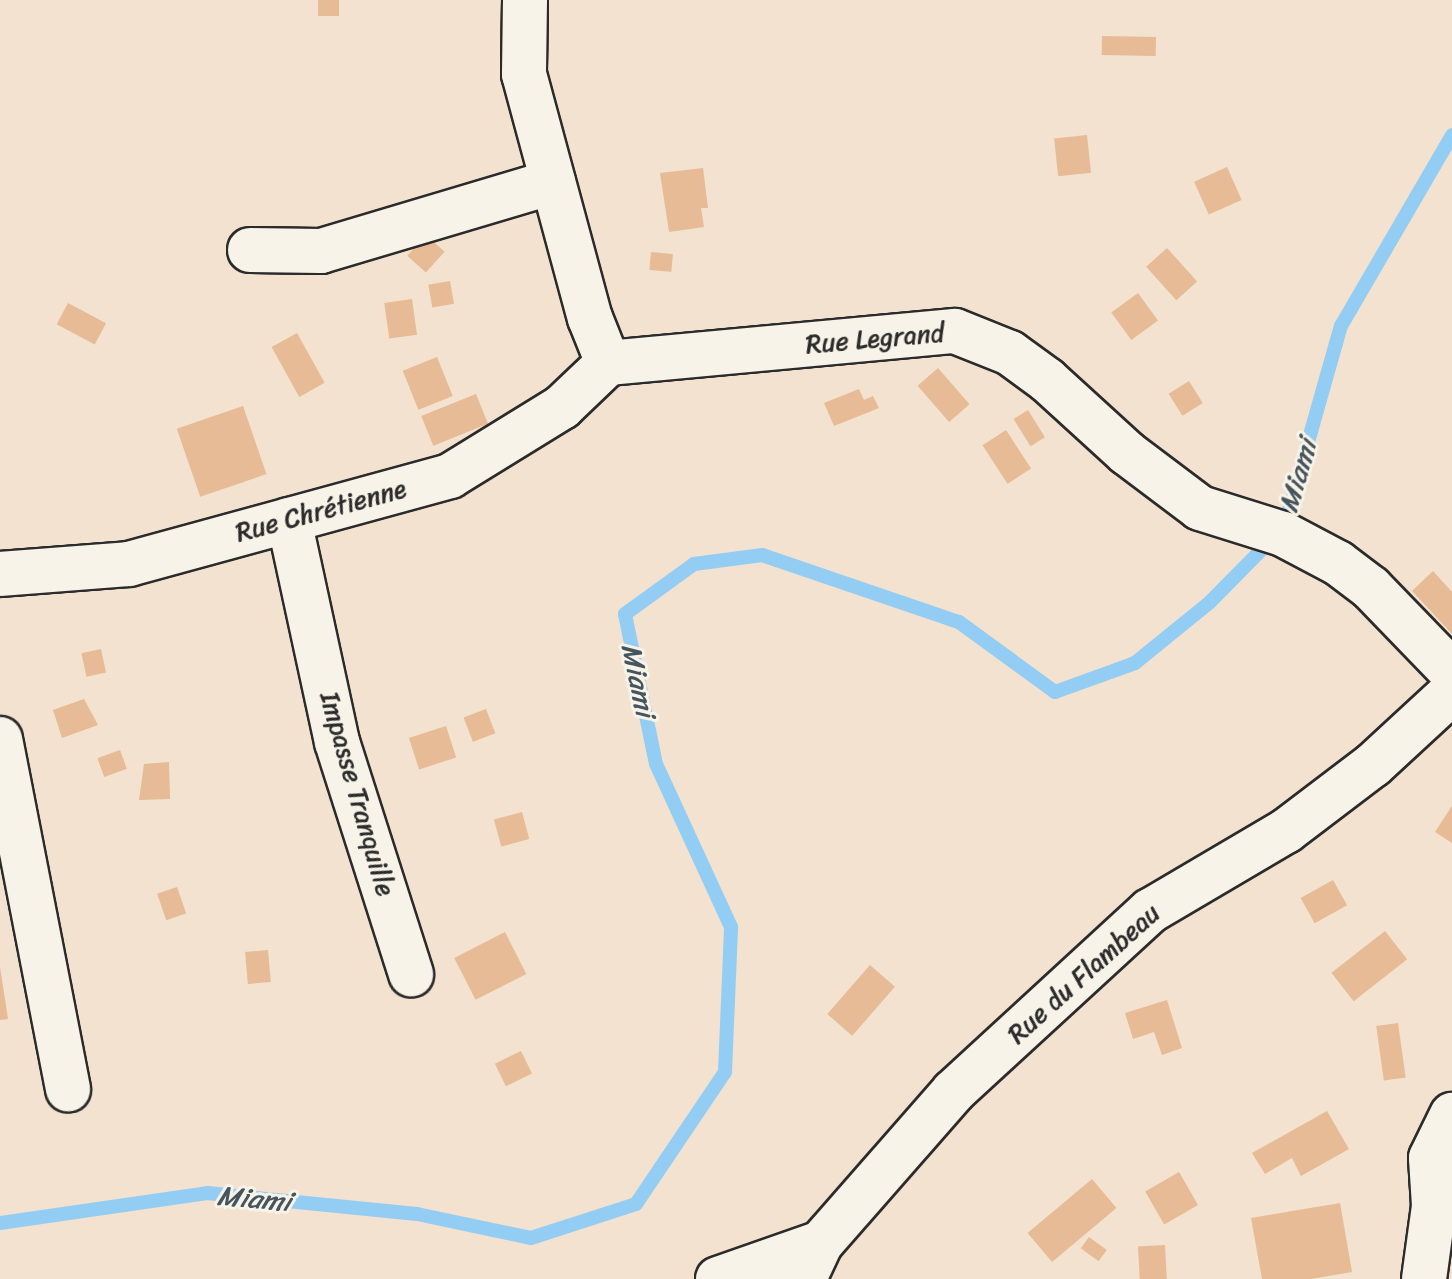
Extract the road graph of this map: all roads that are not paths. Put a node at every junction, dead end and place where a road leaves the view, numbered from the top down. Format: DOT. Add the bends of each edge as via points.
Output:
graph roads {
  1 [pos="525,0"];
  2 [pos="553,182"];
  3 [pos="250,250"];
  4 [pos="608,363"];
  5 [pos="289,520"];
  6 [pos="0,574"];
  7 [pos="1452,672"];
  8 [pos="1452,692"];
  9 [pos="0,739"];
  10 [pos="411,974"];
  11 [pos="68,1089"];
  12 [pos="1452,1115"];
  13 [pos="1443,1210"];
  14 [pos="812,1261"];
  15 [pos="718,1279"];
  16 [pos="1424,1279"];
  1 -- 2 [label="street" via="524,74"];
  2 -- 3 [label="street" via="321,251"];
  2 -- 4 [label="street" via="590,318"];
  4 -- 5 [label="street, Rue Chrétienne" via="562,407 450,476"];
  4 -- 7 [label="street, Rue Legrand" via="955,331 1010,353 1200,508 1283,534 1338,563 1371,588"];
  5 -- 6 [label="street, Rue Chrétienne" via="129,564"];
  5 -- 10 [label="street, Impasse Tranquille" via="337,742"];
  8 -- 14 [label="street, Rue du Flambeau" via="1373,765 1286,831 1150,911 953,1092"];
  9 -- 11 [label="street"];
  12 -- 13 [label="street" via="1431,1158"];
  13 -- 16 [label="street"];
  14 -- 15 [label="street"];
}
